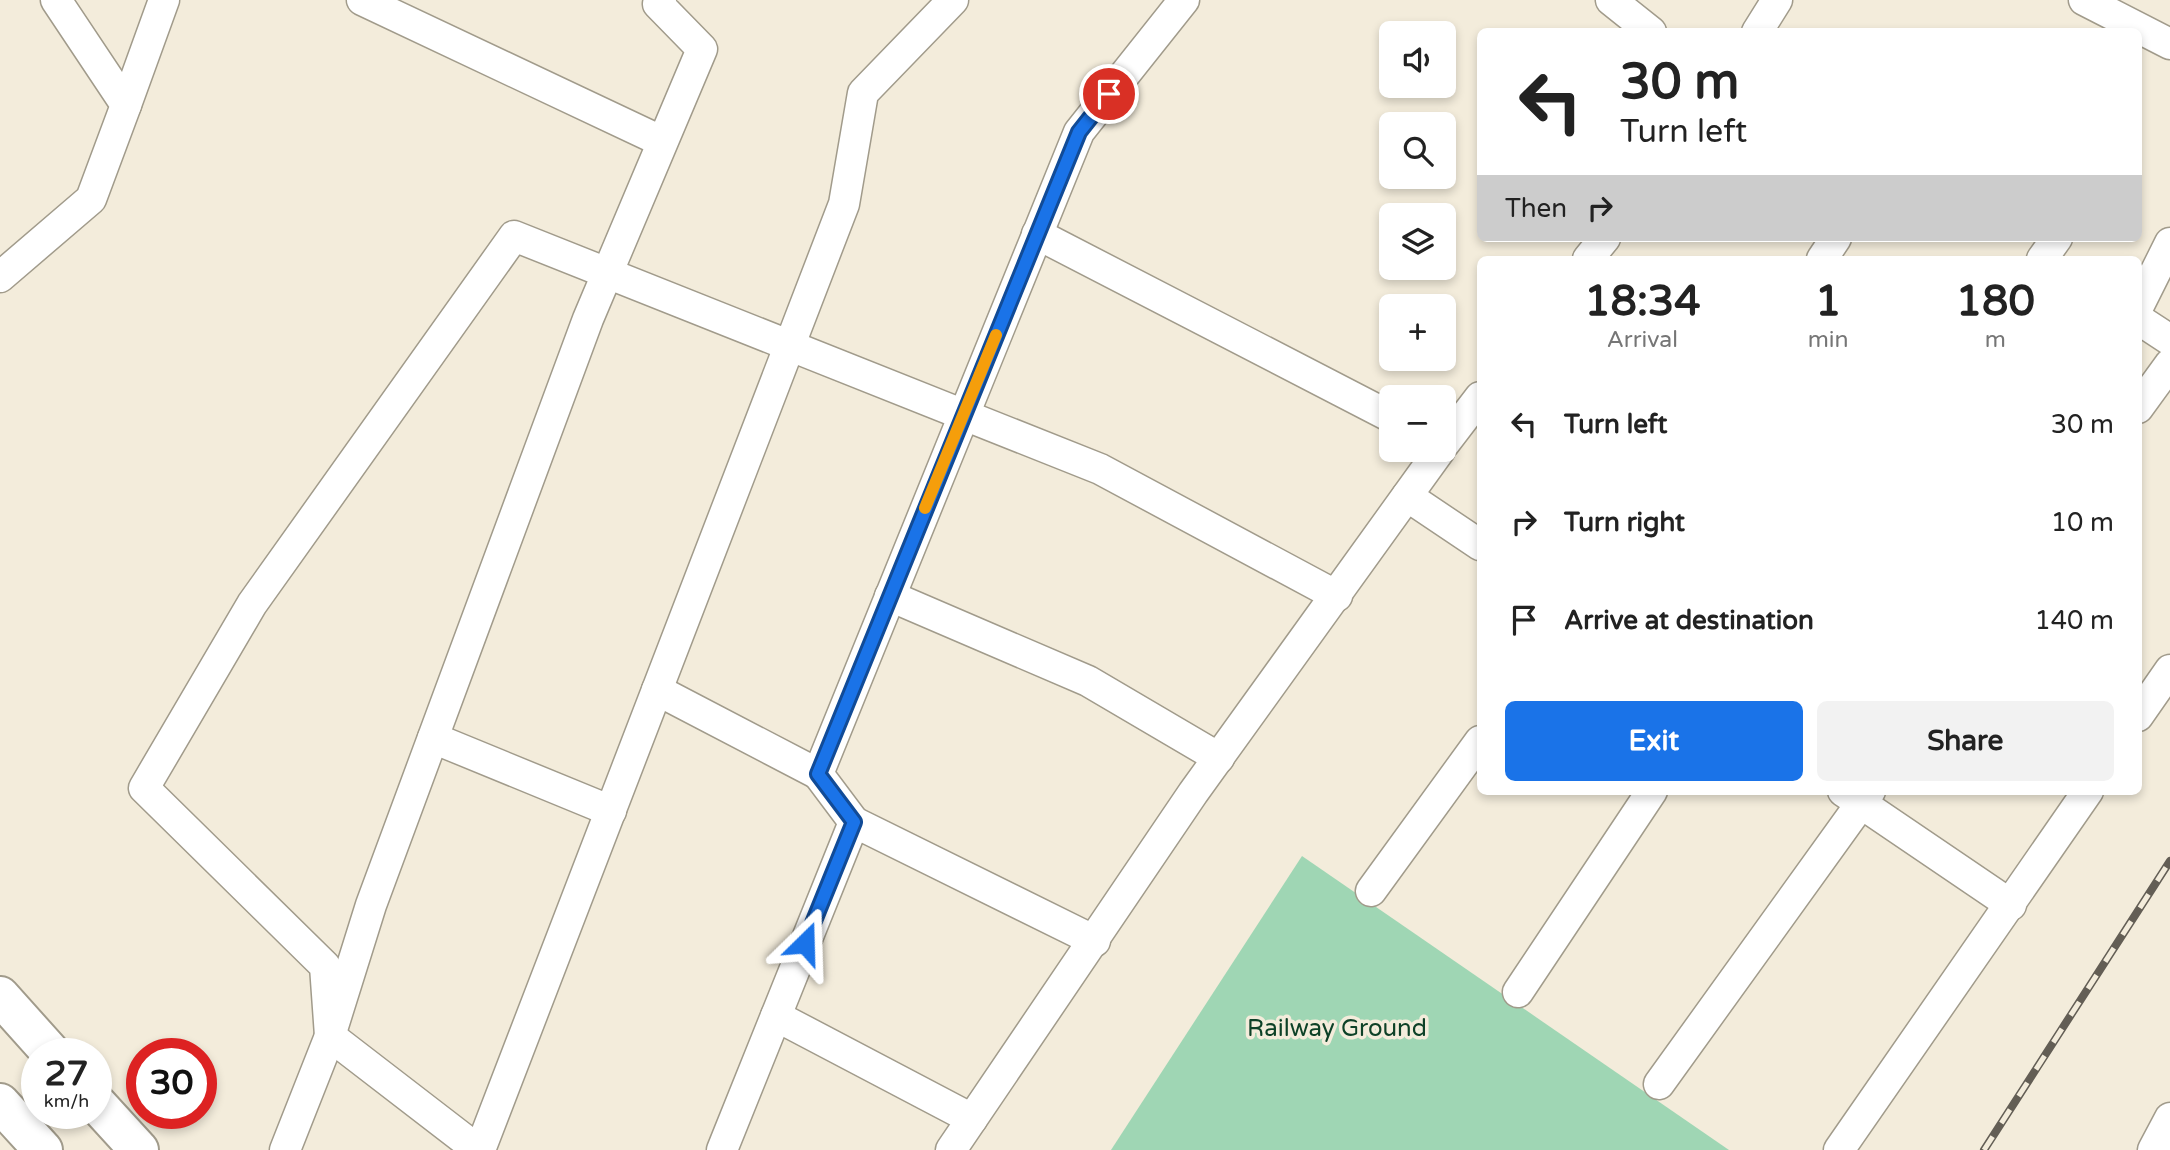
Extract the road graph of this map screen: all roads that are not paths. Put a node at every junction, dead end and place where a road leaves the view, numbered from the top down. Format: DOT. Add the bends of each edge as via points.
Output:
graph roads {
  1 [pos="55,0"];
  2 [pos="164,0"];
  3 [pos="362,0"];
  4 [pos="661,0"];
  5 [pos="954,0"];
  6 [pos="1184,0"];
  7 [pos="1611,0"];
  8 [pos="1777,0"];
  9 [pos="2084,0"];
  10 [pos="1646,28"];
  11 [pos="1760,28"];
  12 [pos="2139,28"];
  13 [pos="2142,30"];
  14 [pos="2170,44"];
  15 [pos="126,104"];
  16 [pos="661,141"];
  17 [pos="1037,234"];
  18 [pos="1602,242"];
  19 [pos="2170,243"];
  20 [pos="1590,256"];
  21 [pos="607,273"];
  22 [pos="0,277"];
  23 [pos="2142,299"];
  24 [pos="2142,322"];
  25 [pos="2170,341"];
  26 [pos="790,346"];
  27 [pos="2170,364"];
  28 [pos="1477,401"];
  29 [pos="2142,402"];
  30 [pos="1379,411"];
  31 [pos="963,414"];
  32 [pos="1456,428"];
  33 [pos="1431,462"];
  34 [pos="1407,496"];
  35 [pos="1477,543"];
  36 [pos="890,596"];
  37 [pos="1337,596"];
  38 [pos="2170,670"];
  39 [pos="657,690"];
  40 [pos="2142,710"];
  41 [pos="433,738"];
  42 [pos="1477,745"];
  43 [pos="1219,758"];
  44 [pos="818,774"];
  45 [pos="1649,795"];
  46 [pos="1858,795"];
  47 [pos="2085,795"];
  48 [pos="611,811"];
  49 [pos="854,822"];
  50 [pos="1371,891"];
  51 [pos="2011,905"];
  52 [pos="1095,941"];
  53 [pos="1518,992"];
  54 [pos="0,996"];
  55 [pos="776,1016"];
  56 [pos="330,1036"];
  57 [pos="38,1038"];
  58 [pos="1659,1084"];
  59 [pos="0,1103"];
  60 [pos="2170,1118"];
  61 [pos="972,1119"];
  62 [pos="112,1120"];
  63 [pos="43,1150"];
  64 [pos="139,1150"];
  65 [pos="285,1150"];
  66 [pos="479,1150"];
  67 [pos="722,1150"];
  68 [pos="951,1150"];
  69 [pos="1839,1150"];
  70 [pos="2153,1150"];
  1 -- 15 [label="street"];
  2 -- 15 [label="street"];
  3 -- 16 [label="street"];
  4 -- 16 [label="street" via="658,4 702,50"];
  5 -- 26 [label="street" via="863,93 844,204"];
  6 -- 17 [label="street" via="1079,132"];
  7 -- 10 [label="street"];
  8 -- 11 [label="street"];
  9 -- 12 [label="street"];
  13 -- 14 [label="street"];
  15 -- 22 [label="street" via="91,199"];
  16 -- 21 [label="street"];
  17 -- 30 [label="street"];
  17 -- 31 [label="street"];
  18 -- 20 [label="street"];
  19 -- 23 [label="street"];
  21 -- 26 [label="street"];
  21 -- 41 [label="street"];
  21 -- 56 [label="street" via="514,236 252,604 145,788 325,966"];
  24 -- 25 [label="street"];
  26 -- 31 [label="street"];
  26 -- 39 [label="street"];
  27 -- 29 [label="street"];
  28 -- 32 [label="street"];
  31 -- 36 [label="street"];
  31 -- 37 [label="street" via="1100,470"];
  33 -- 34 [label="street"];
  34 -- 35 [label="street"];
  34 -- 37 [label="street"];
  36 -- 43 [label="street" via="1088,681"];
  36 -- 44 [label="street"];
  37 -- 43 [label="street"];
  38 -- 40 [label="street"];
  39 -- 44 [label="street"];
  39 -- 48 [label="street"];
  41 -- 48 [label="street"];
  41 -- 56 [label="street" via="371,905"];
  42 -- 50 [label="street"];
  43 -- 52 [label="street"];
  44 -- 49 [label="street"];
  45 -- 53 [label="street"];
  46 -- 51 [label="street"];
  46 -- 58 [label="street"];
  47 -- 51 [label="street"];
  48 -- 66 [label="street"];
  49 -- 52 [label="street"];
  49 -- 55 [label="street"];
  51 -- 69 [label="street"];
  52 -- 61 [label="street"];
  54 -- 57 [label="highway"];
  55 -- 61 [label="street"];
  55 -- 67 [label="street"];
  56 -- 65 [label="street"];
  56 -- 66 [label="street"];
  59 -- 63 [label="highway"];
  60 -- 70 [label="street"];
  61 -- 68 [label="street"];
  62 -- 64 [label="highway"];
}
